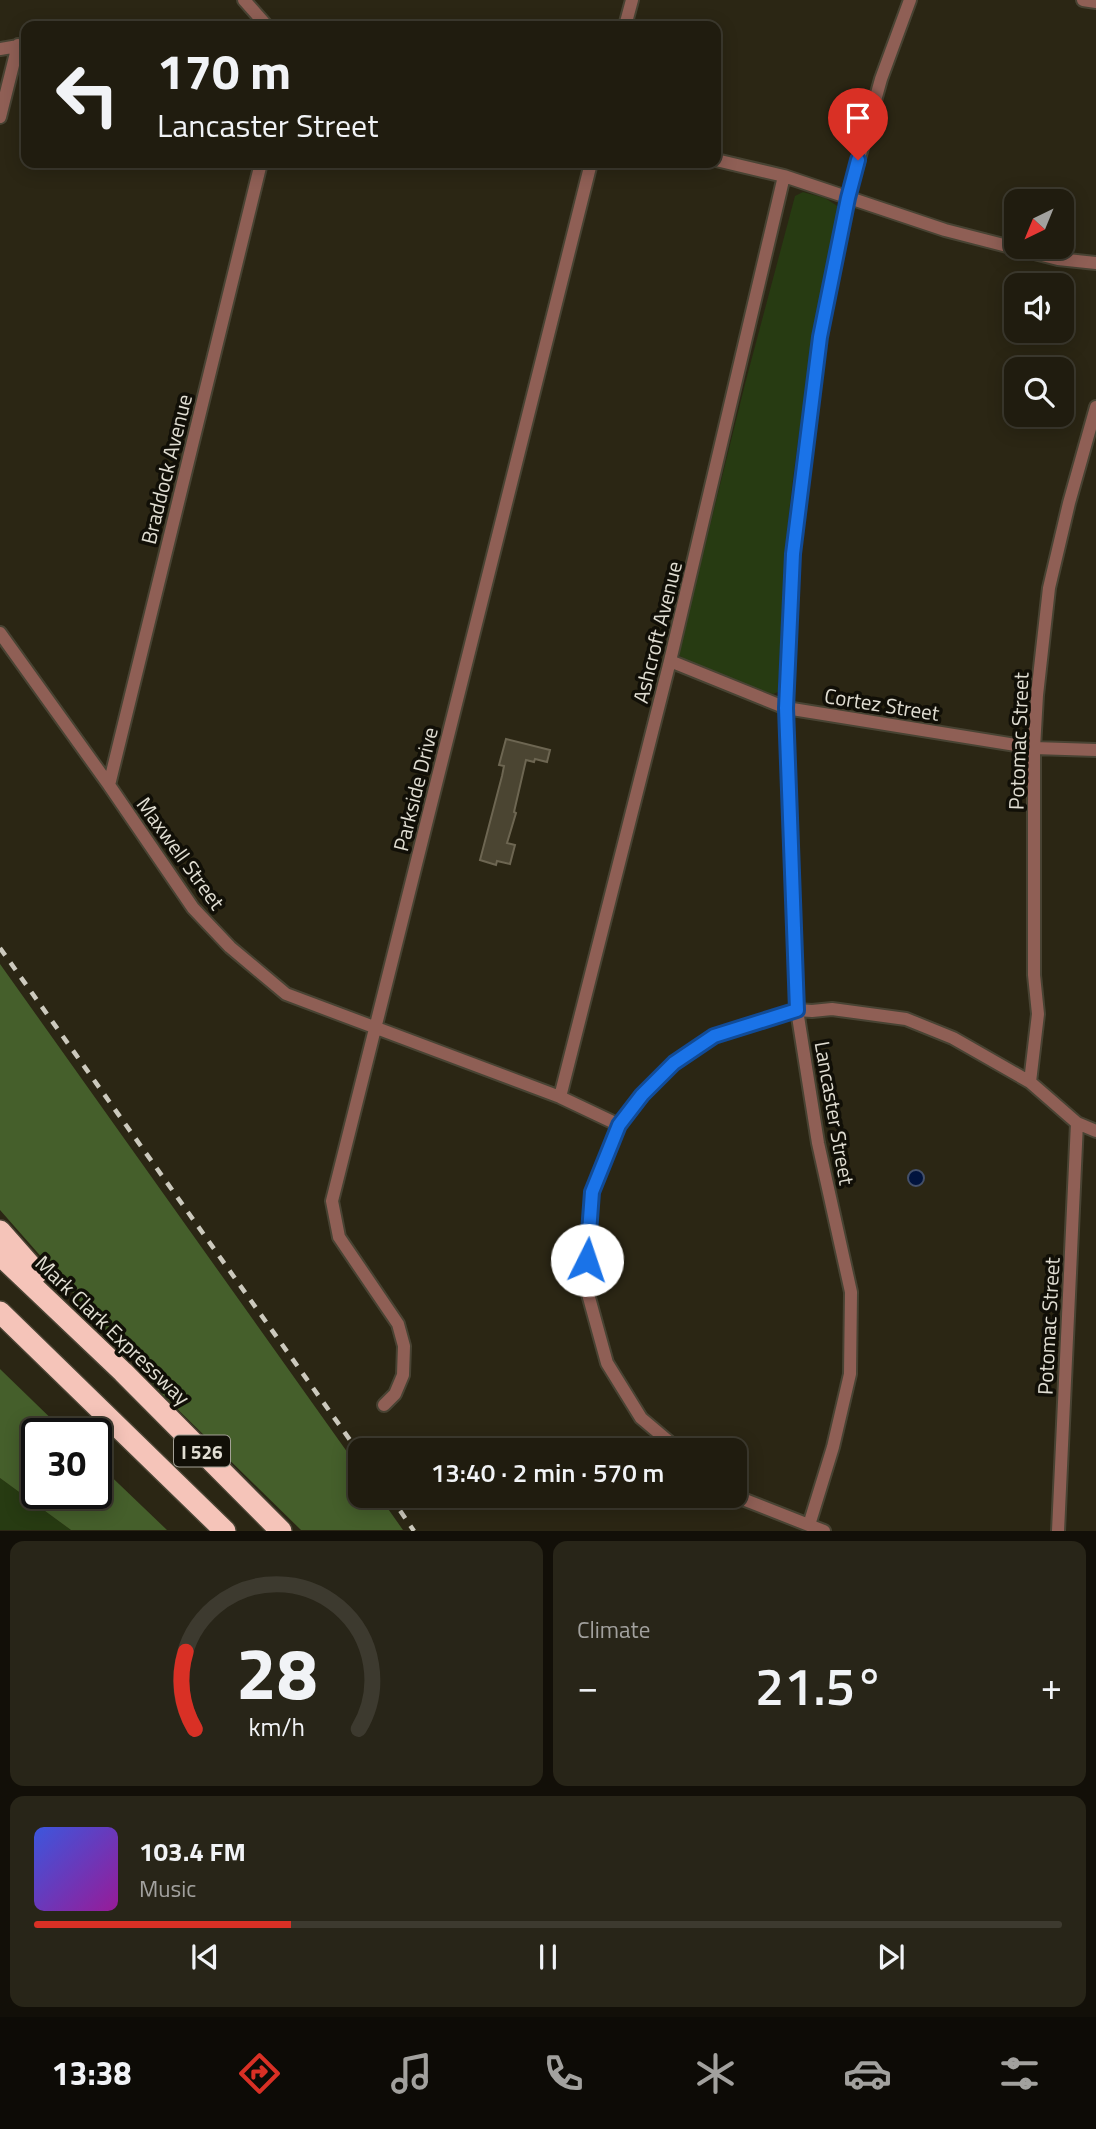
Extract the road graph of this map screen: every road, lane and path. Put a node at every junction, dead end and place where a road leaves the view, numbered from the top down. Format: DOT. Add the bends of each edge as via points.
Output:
graph roads {
  1 [pos="244,0"];
  2 [pos="632,0"];
  3 [pos="911,0"];
  4 [pos="1083,0"];
  5 [pos="1096,2"];
  6 [pos="263,21"];
  7 [pos="626,21"];
  8 [pos="21,45"];
  9 [pos="0,48"];
  10 [pos="21,48"];
  11 [pos="0,117"];
  12 [pos="721,161"];
  13 [pos="260,168"];
  14 [pos="590,168"];
  15 [pos="784,176"];
  16 [pos="848,198"];
  17 [pos="1096,263"];
  18 [pos="1096,407"];
  19 [pos="0,633"];
  20 [pos="670,662"];
  21 [pos="786,708"];
  22 [pos="1034,748"];
  23 [pos="1096,750"];
  24 [pos="109,785"];
  25 [pos="797,1010"];
  26 [pos="375,1028"];
  27 [pos="1030,1082"];
  28 [pos="560,1097"];
  29 [pos="1077,1123"];
  30 [pos="619,1125"];
  31 [pos="1096,1132"];
  32 [pos="0,1231"];
  33 [pos="0,1255"];
  34 [pos="0,1312"];
  35 [pos="0,1330"];
  36 [pos="123,1373"];
  37 [pos="384,1405"];
  38 [pos="665,1438"];
  39 [pos="132,1440"];
  40 [pos="747,1499"];
  41 [pos="809,1525"];
  42 [pos="225,1531"];
  43 [pos="281,1531"];
  44 [pos="824,1531"];
  45 [pos="1058,1531"];
  1 -- 6 [label="street"];
  2 -- 7 [label="street"];
  3 -- 16 [label="street, Lancaster Street" via="881,79"];
  4 -- 5 [label="street"];
  8 -- 9 [label="street"];
  10 -- 11 [label="street"];
  12 -- 15 [label="street"];
  13 -- 24 [label="street, Braddock Avenue"];
  14 -- 26 [label="street, Parkside Drive"];
  15 -- 16 [label="street"];
  15 -- 20 [label="street, Ashcroft Avenue"];
  16 -- 17 [label="street" via="945,230 1058,259"];
  16 -- 21 [label="street, Lancaster Street" via="820,337 793,554"];
  18 -- 22 [label="street, Potomac Street" via="1049,588"];
  19 -- 24 [label="street, Maxwell Street"];
  20 -- 21 [label="street, Cortez Street"];
  20 -- 28 [label="street, Ashcroft Avenue"];
  21 -- 22 [label="street, Cortez Street"];
  21 -- 25 [label="street, Lancaster Street"];
  22 -- 23 [label="street, Cortez Street"];
  22 -- 27 [label="street, Potomac Street" via="1038,1014"];
  24 -- 26 [label="street, Maxwell Street" via="193,908 230,947 286,994"];
  25 -- 27 [label="street" via="832,1009 906,1019 953,1038"];
  25 -- 30 [label="street" via="714,1036 674,1063"];
  25 -- 41 [label="street, Lancaster Street" via="818,1143 851,1292 850,1374"];
  26 -- 28 [label="street, Maxwell Street"];
  26 -- 37 [label="street, Parkside Drive" via="332,1201 339,1237 398,1324 404,1346 403,1375"];
  27 -- 29 [label="street"];
  28 -- 30 [label="street, Maxwell Street"];
  29 -- 31 [label="street"];
  29 -- 45 [label="street, Potomac Street"];
  30 -- 38 [label="street" via="592,1192 585,1283 607,1363 641,1418"];
  32 -- 36 [label="highway"];
  33 -- 36 [label="highway, Mark Clark Expressway / I 526"];
  34 -- 39 [label="highway, I 526"];
  35 -- 39 [label="highway"];
  36 -- 43 [label="highway, Mark Clark Expressway / I 526"];
  39 -- 42 [label="highway, I 526"];
  40 -- 41 [label="street"];
  41 -- 44 [label="street"];
}
